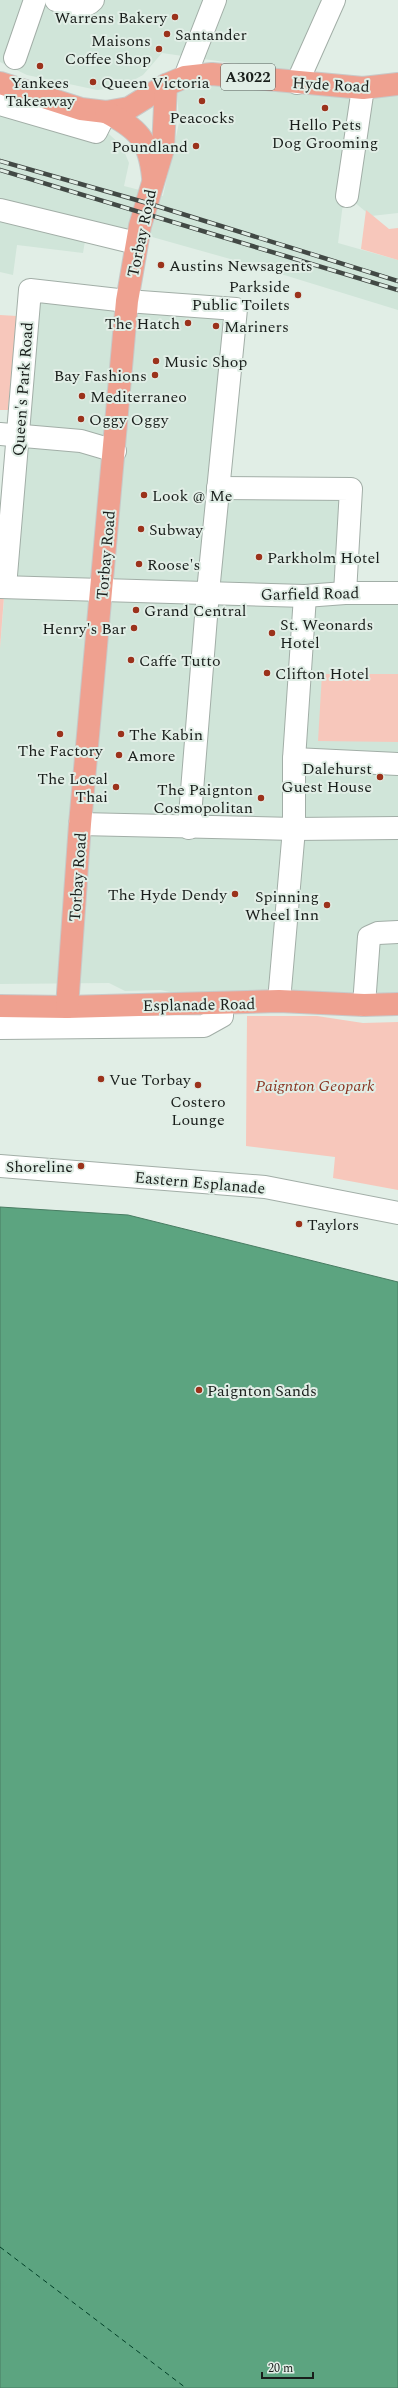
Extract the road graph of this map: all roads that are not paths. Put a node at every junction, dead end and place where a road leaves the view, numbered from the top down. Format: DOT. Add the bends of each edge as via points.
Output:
graph roads {
  1 [pos="35,0"];
  2 [pos="56,0"];
  3 [pos="93,0"];
  4 [pos="215,0"];
  5 [pos="334,0"];
  6 [pos="15,58"];
  7 [pos="175,81"];
  8 [pos="297,82"];
  9 [pos="0,83"];
  10 [pos="398,84"];
  11 [pos="363,88"];
  12 [pos="0,104"];
  13 [pos="106,112"];
  14 [pos="154,177"];
  15 [pos="347,196"];
  16 [pos="0,210"];
  17 [pos="136,243"];
  18 [pos="127,301"];
  19 [pos="9,435"];
  20 [pos="115,451"];
  21 [pos="218,488"];
  22 [pos="3,587"];
  23 [pos="102,589"];
  24 [pos="208,592"];
  25 [pos="345,592"];
  26 [pos="398,593"];
  27 [pos="305,596"];
  28 [pos="294,760"];
  29 [pos="398,764"];
  30 [pos="80,824"];
  31 [pos="189,828"];
  32 [pos="398,828"];
  33 [pos="294,829"];
  34 [pos="398,932"];
  35 [pos="279,1001"];
  36 [pos="222,1004"];
  37 [pos="398,1004"];
  38 [pos="364,1005"];
  39 [pos="0,1006"];
  40 [pos="68,1007"];
  41 [pos="0,1028"];
  42 [pos="0,1166"];
  43 [pos="398,1213"];
  1 -- 6 [label="street"];
  2 -- 3 [label="street" via="75,6"];
  4 -- 7 [label="street"];
  5 -- 8 [label="street"];
  7 -- 8 [label="main road, Hyde Road / A3022" via="212,74"];
  7 -- 13 [label="main road, Hyde Road / A3022" via="129,108"];
  7 -- 14 [label="main road, Torbay Road" via="163,149"];
  8 -- 11 [label="main road, Hyde Road / A3022"];
  9 -- 13 [label="main road, A3022" via="81,109"];
  10 -- 11 [label="main road, Hyde Road / A3022"];
  11 -- 15 [label="street"];
  12 -- 13 [label="street" via="96,132"];
  13 -- 14 [label="main road, Torbay Road" via="126,122 142,137 149,152"];
  14 -- 17 [label="main road, Torbay Road"];
  16 -- 17 [label="street"];
  17 -- 18 [label="main road, Torbay Road"];
  18 -- 19 [label="street, Queen's Park Road" via="30,290"];
  18 -- 20 [label="main road, Torbay Road"];
  18 -- 21 [label="street" via="236,309"];
  19 -- 20 [label="street" via="81,441"];
  19 -- 22 [label="street, Queen's Park Road"];
  20 -- 23 [label="main road, Torbay Road"];
  21 -- 24 [label="street"];
  21 -- 25 [label="street" via="351,489"];
  22 -- 23 [label="street, Garfield Road"];
  23 -- 24 [label="street, Garfield Road"];
  23 -- 30 [label="main road, Torbay Road"];
  24 -- 27 [label="street, Garfield Road"];
  24 -- 31 [label="street"];
  25 -- 26 [label="street, Garfield Road"];
  25 -- 27 [label="street, Garfield Road"];
  27 -- 28 [label="street"];
  28 -- 29 [label="street"];
  28 -- 33 [label="street"];
  30 -- 31 [label="street"];
  30 -- 40 [label="main road, Torbay Road"];
  31 -- 33 [label="street"];
  32 -- 33 [label="street"];
  33 -- 35 [label="street"];
  34 -- 38 [label="street" via="378,932 369,937"];
  35 -- 36 [label="main road, Esplanade Road"];
  35 -- 38 [label="main road, Esplanade Road"];
  36 -- 40 [label="main road, Esplanade Road"];
  36 -- 41 [label="street" via="222,1016 204,1026"];
  37 -- 38 [label="main road, Esplanade Road"];
  39 -- 40 [label="main road, Esplanade Road"];
  42 -- 43 [label="street, Eastern Esplanade" via="265,1187"];
}
